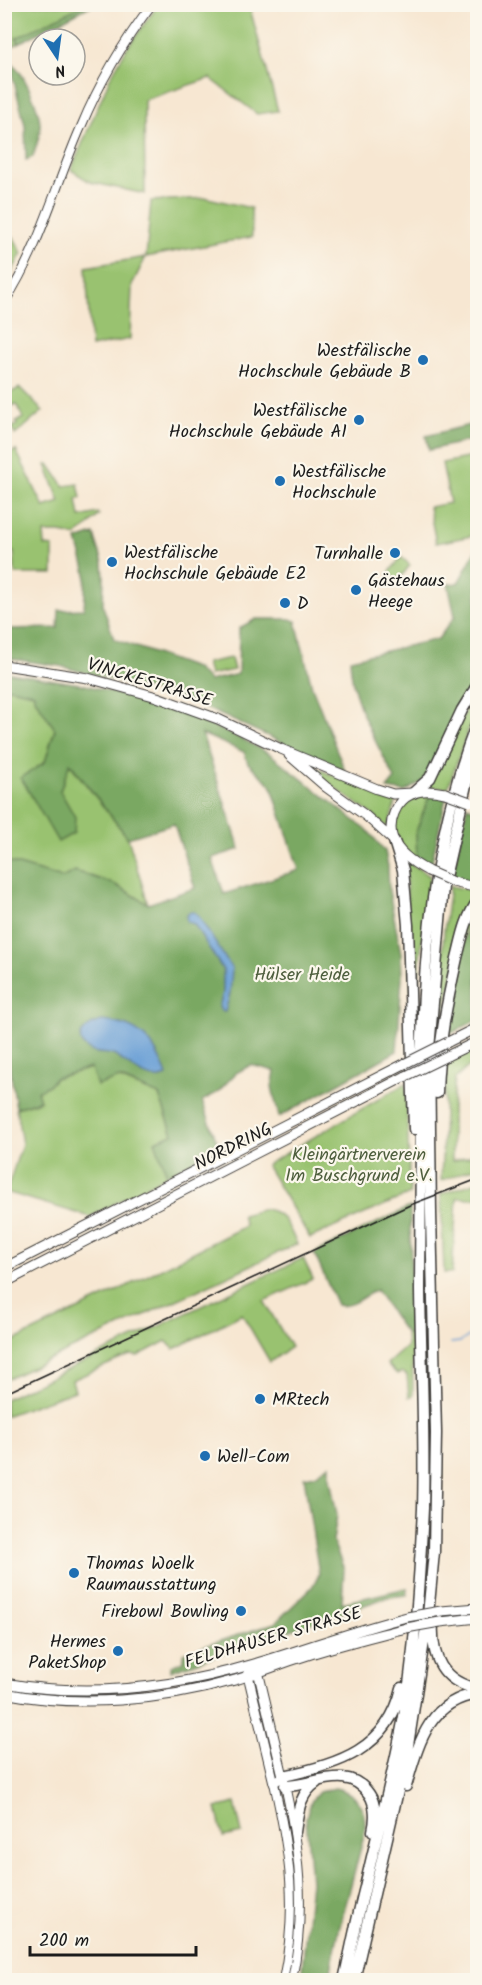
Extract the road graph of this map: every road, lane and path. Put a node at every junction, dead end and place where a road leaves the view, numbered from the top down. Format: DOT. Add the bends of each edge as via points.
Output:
graph roads {
  1 [pos="152,4"];
  2 [pos="4,303"];
  3 [pos="4,665"];
  4 [pos="477,684"];
  5 [pos="477,720"];
  6 [pos="477,747"];
  7 [pos="281,749"];
  8 [pos="413,793"];
  9 [pos="473,804"];
  10 [pos="394,841"];
  11 [pos="477,888"];
  12 [pos="477,901"];
  13 [pos="477,1027"];
  14 [pos="477,1041"];
  15 [pos="421,1203"];
  16 [pos="431,1213"];
  17 [pos="4,1268"];
  18 [pos="4,1283"];
  19 [pos="434,1552"];
  20 [pos="477,1608"];
  21 [pos="477,1618"];
  22 [pos="416,1635"];
  23 [pos="255,1668"];
  24 [pos="248,1675"];
  25 [pos="4,1683"];
  26 [pos="477,1689"];
  27 [pos="4,1693"];
  28 [pos="477,1694"];
  29 [pos="322,1779"];
  30 [pos="281,1781"];
  31 [pos="295,1832"];
  32 [pos="388,1840"];
  33 [pos="364,1887"];
  34 [pos="283,1980"];
  35 [pos="292,1980"];
  36 [pos="344,1980"];
  37 [pos="354,1980"];
  1 -- 2 [label="street" via="98,87 23,273"];
  3 -- 7 [label="main road, VINCKESTRASSE" via="88,678 157,697 218,719"];
  4 -- 8 [label="highway" via="430,778"];
  5 -- 15 [label="highway" via="451,801 428,938 420,1050"];
  6 -- 16 [label="highway" via="443,886 429,1049"];
  7 -- 8 [label="main road, VINCKESTRASSE" via="389,793"];
  7 -- 10 [label="main road, VINCKESTRASSE"];
  8 -- 9 [label="main road, VINCKESTRASSE, bridge" via="445,793"];
  8 -- 10 [label="main road" via="394,812"];
  10 -- 11 [label="main road, VINCKESTRASSE, bridge" via="410,860 428,871"];
  10 -- 15 [label="highway" via="403,870 408,925 414,1150"];
  12 -- 16 [label="highway" via="466,922 443,1029"];
  13 -- 17 [label="main road, NORDRING, bridge"];
  14 -- 18 [label="main road, NORDRING, bridge"];
  15 -- 22 [label="highway" via="424,1431"];
  16 -- 19 [label="highway" via="436,1433"];
  19 -- 26 [label="highway" via="432,1635 436,1658 455,1681"];
  19 -- 32 [label="highway" via="420,1676"];
  20 -- 23 [label="main road, FELDHAUSER STRASSE, bridge" via="407,1617 361,1629"];
  21 -- 23 [label="main road, FELDHAUSER STRASSE, bridge" via="406,1628"];
  22 -- 30 [label="highway" via="399,1700 373,1740 342,1760"];
  22 -- 33 [label="highway" via="391,1781"];
  23 -- 24 [label="main road"];
  23 -- 25 [label="main road, FELDHAUSER STRASSE" via="112,1690"];
  23 -- 30 [label="main road"];
  24 -- 27 [label="main road, FELDHAUSER STRASSE" via="189,1690 112,1700"];
  24 -- 30 [label="main road"];
  28 -- 32 [label="highway" via="452,1701 438,1712 426,1730"];
  29 -- 30 [label="highway" via="296,1786"];
  29 -- 31 [label="highway" via="303,1797"];
  29 -- 33 [label="highway" via="341,1776 353,1780 370,1796 375,1824"];
  30 -- 31 [label="street"];
  30 -- 34 [label="street" via="292,1880 292,1926"];
  31 -- 35 [label="street" via="301,1912"];
  32 -- 37 [label="highway"];
  33 -- 36 [label="highway"];
}
